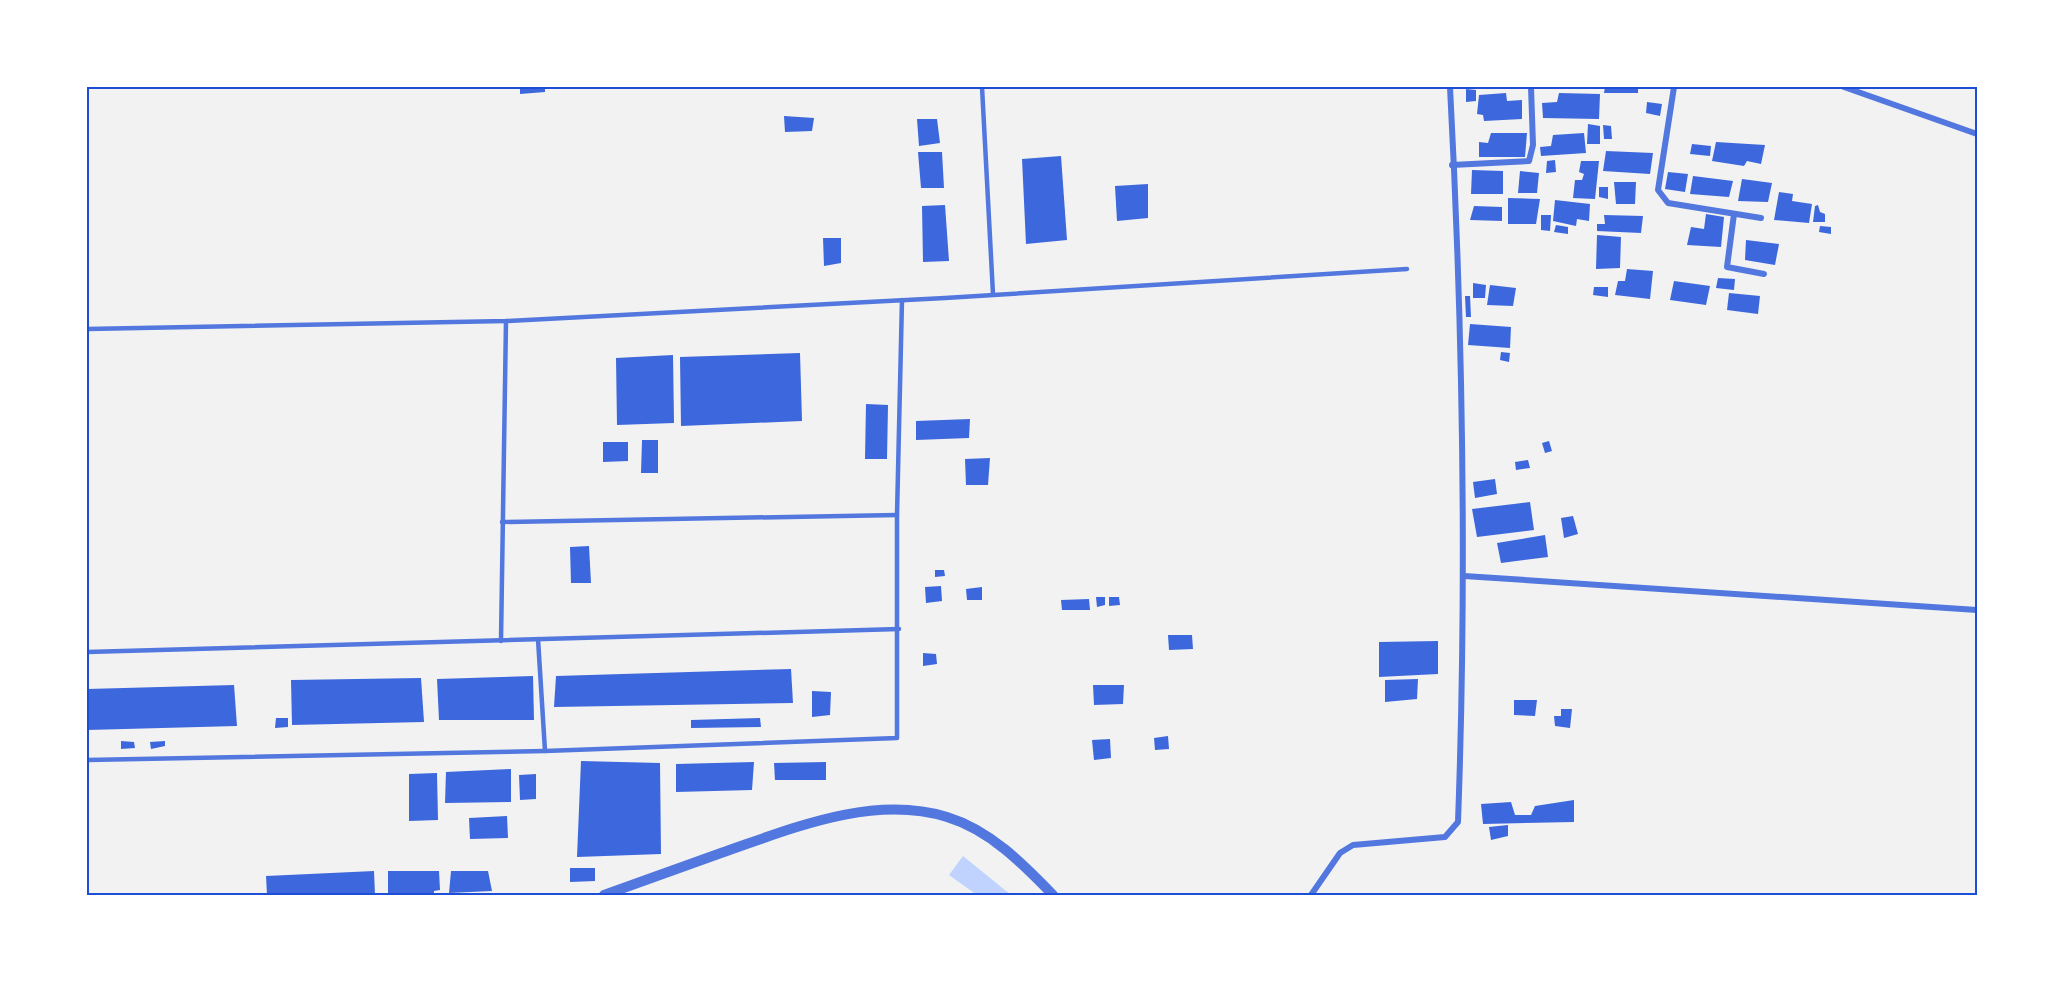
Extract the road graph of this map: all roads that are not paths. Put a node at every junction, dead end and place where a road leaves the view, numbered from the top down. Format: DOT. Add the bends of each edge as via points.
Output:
graph roads {
  1 [pos="982,87"];
  2 [pos="1450,87"];
  3 [pos="1531,87"];
  4 [pos="1674,87"];
  5 [pos="1844,87"];
  6 [pos="1977,134"];
  7 [pos="1452,165"];
  8 [pos="1734,214"];
  9 [pos="1761,218"];
  10 [pos="1407,269"];
  11 [pos="1764,274"];
  12 [pos="993,294"];
  13 [pos="902,300"];
  14 [pos="506,321"];
  15 [pos="87,329"];
  16 [pos="897,515"];
  17 [pos="502,522"];
  18 [pos="1464,576"];
  19 [pos="1977,610"];
  20 [pos="899,629"];
  21 [pos="538,639"];
  22 [pos="501,641"];
  23 [pos="87,652"];
  24 [pos="545,751"];
  25 [pos="87,760"];
  26 [pos="604,895"];
  27 [pos="1053,895"];
  28 [pos="1311,895"];
  1 -- 12 [label="lane"];
  2 -- 7 [label="street"];
  3 -- 7 [label="street" via="1533,145 1528,161"];
  4 -- 8 [label="street" via="1658,190 1668,203"];
  5 -- 6 [label="street"];
  7 -- 18 [label="street" via="1461,361"];
  8 -- 9 [label="street"];
  8 -- 11 [label="street" via="1727,267"];
  10 -- 12 [label="lane"];
  12 -- 13 [label="lane"];
  13 -- 14 [label="lane"];
  13 -- 16 [label="lane"];
  14 -- 15 [label="lane"];
  14 -- 17 [label="lane"];
  16 -- 17 [label="lane"];
  16 -- 20 [label="lane"];
  17 -- 22 [label="lane"];
  18 -- 19 [label="street"];
  18 -- 28 [label="street" via="1458,822 1445,837 1353,845 1340,853"];
  20 -- 21 [label="lane"];
  20 -- 24 [label="lane" via="897,738"];
  21 -- 22 [label="lane"];
  21 -- 24 [label="lane"];
  22 -- 23 [label="lane"];
  24 -- 25 [label="lane"];
  26 -- 27 [label="street" via="802,826 862,812 907,811 948,818 989,837"];
}
